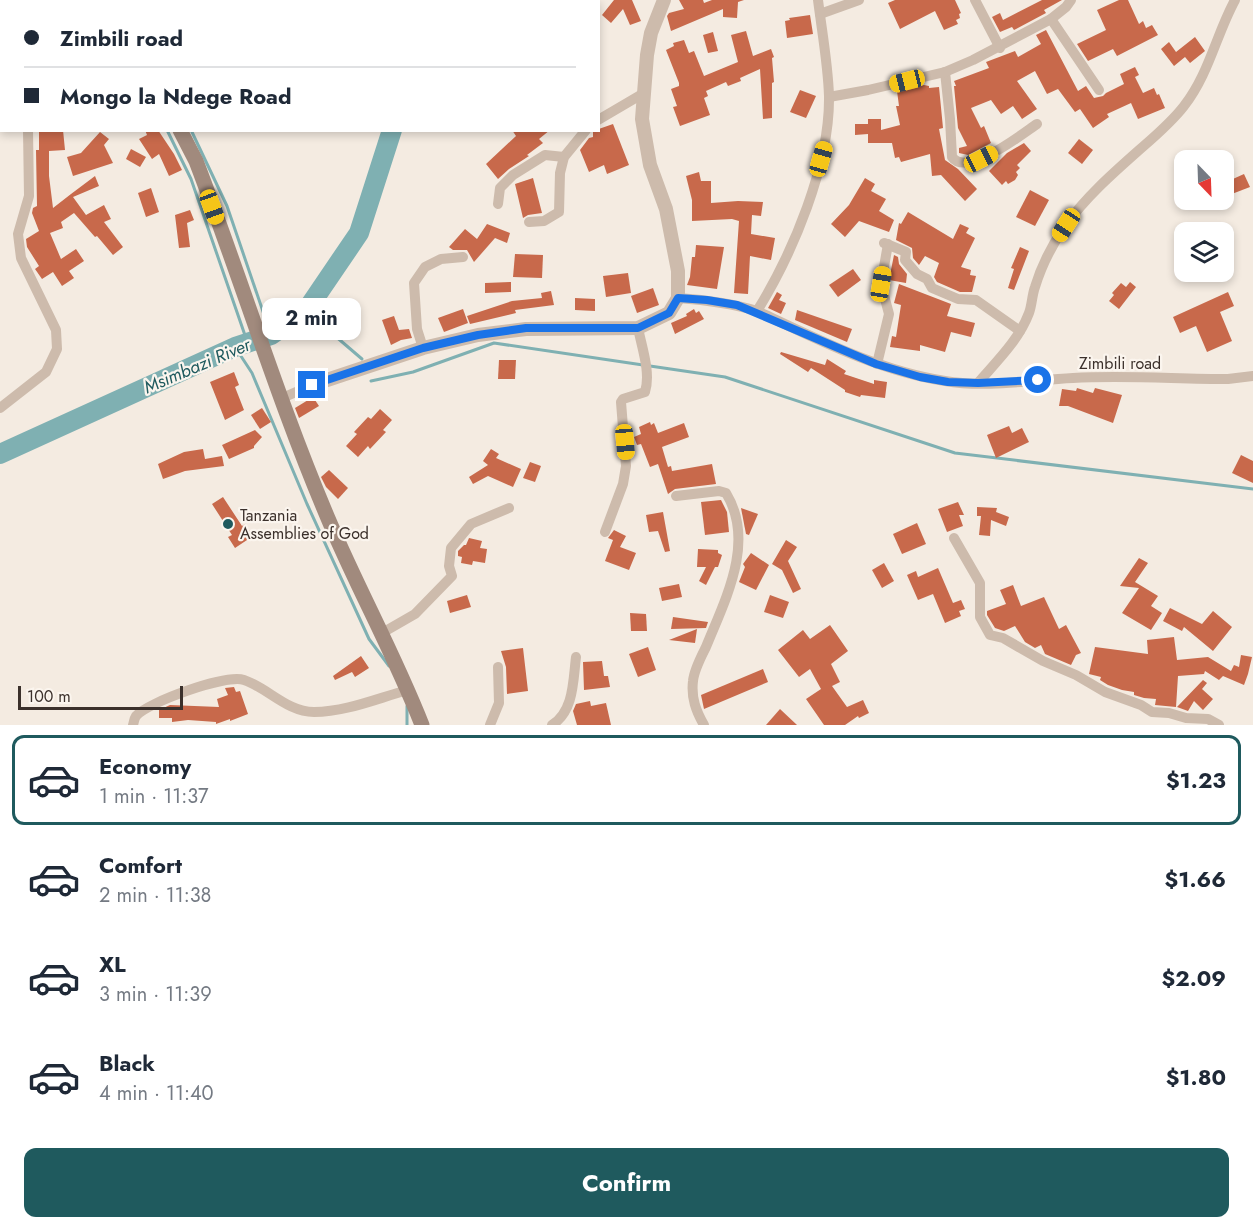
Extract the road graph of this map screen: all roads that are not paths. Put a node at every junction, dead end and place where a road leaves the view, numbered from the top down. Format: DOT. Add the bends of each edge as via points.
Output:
graph roads {
  1 [pos="664,0"];
  2 [pos="818,0"];
  3 [pos="859,0"];
  4 [pos="975,0"];
  5 [pos="1071,0"];
  6 [pos="1236,0"];
  7 [pos="820,14"];
  8 [pos="1051,19"];
  9 [pos="1000,48"];
  10 [pos="945,72"];
  11 [pos="1099,90"];
  12 [pos="644,93"];
  13 [pos="829,97"];
  14 [pos="600,119"];
  15 [pos="1037,124"];
  16 [pos="28,132"];
  17 [pos="181,132"];
  18 [pos="584,132"];
  19 [pos="564,157"];
  20 [pos="498,204"];
  21 [pos="529,222"];
  22 [pos="463,257"];
  23 [pos="678,298"];
  24 [pos="757,311"];
  25 [pos="638,328"];
  26 [pos="1020,331"];
  27 [pos="423,348"];
  28 [pos="876,364"];
  29 [pos="1253,376"];
  30 [pos="978,383"];
  31 [pos="312,385"];
  32 [pos="280,399"];
  33 [pos="0,408"];
  34 [pos="676,496"];
  35 [pos="508,508"];
  36 [pos="605,532"];
  37 [pos="954,538"];
  38 [pos="382,633"];
  39 [pos="576,657"];
  40 [pos="498,667"];
  41 [pos="408,690"];
  42 [pos="133,725"];
  43 [pos="422,725"];
  44 [pos="490,725"];
  45 [pos="552,725"];
  46 [pos="704,725"];
  47 [pos="1219,725"];
  1 -- 12 [label="street" via="646,55"];
  2 -- 7 [label="street"];
  3 -- 7 [label="street"];
  4 -- 9 [label="street"];
  5 -- 8 [label="street"];
  6 -- 26 [label="street" via="1199,85 1183,108 1086,200 1059,235 1046,255 1029,314"];
  7 -- 13 [label="street"];
  8 -- 9 [label="street"];
  8 -- 11 [label="street"];
  9 -- 10 [label="street"];
  10 -- 13 [label="street"];
  10 -- 15 [label="street" via="955,162 981,159"];
  12 -- 14 [label="street"];
  12 -- 23 [label="street" via="642,119 650,165 666,209 675,251"];
  13 -- 24 [label="street" via="825,142 811,193 784,263"];
  16 -- 33 [label="street" via="29,196 18,234 21,258 56,330 57,349 46,372"];
  17 -- 32 [label="main road" via="196,161"];
  18 -- 19 [label="street"];
  19 -- 20 [label="street" via="545,155 513,175 500,188"];
  19 -- 21 [label="street" via="559,212 544,221"];
  22 -- 27 [label="street" via="441,259 425,267 414,283 417,329"];
  23 -- 24 [label="street, Zimbili road"];
  23 -- 25 [label="street" via="669,313"];
  24 -- 28 [label="street, Zimbili road"];
  25 -- 27 [label="street" via="526,328"];
  25 -- 36 [label="street" via="647,387 645,393 621,402 626,466"];
  26 -- 28 [label="street" via="976,300 958,299 932,288 905,260 906,252 886,243 881,284 889,314"];
  26 -- 30 [label="street"];
  27 -- 31 [label="street"];
  28 -- 30 [label="street, Zimbili road" via="948,382"];
  29 -- 30 [label="street, Zimbili road"];
  31 -- 32 [label="street"];
  32 -- 38 [label="main road" via="330,524"];
  34 -- 46 [label="street" via="726,493 736,516 739,539 729,593 693,679 693,699"];
  35 -- 38 [label="street" via="471,524 450,548 452,576 415,614"];
  37 -- 47 [label="street" via="980,583 980,617 990,635 1152,712 1208,719"];
  38 -- 41 [label="main road"];
  39 -- 45 [label="street" via="573,691 566,709"];
  40 -- 44 [label="street" via="499,703"];
  41 -- 42 [label="street" via="342,709 299,711 242,679 226,679 160,701 136,716"];
  41 -- 43 [label="main road"];
}
